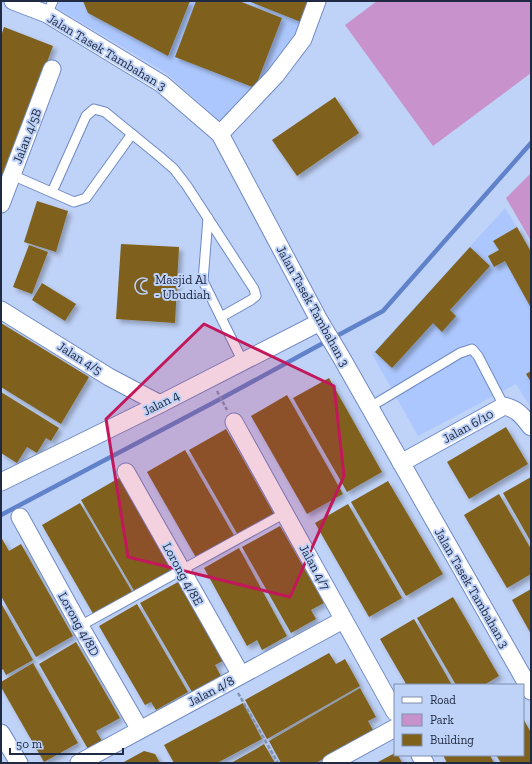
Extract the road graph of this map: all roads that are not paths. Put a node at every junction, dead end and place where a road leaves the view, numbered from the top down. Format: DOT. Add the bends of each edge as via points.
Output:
graph roads {
  1 [pos="13,1"];
  2 [pos="317,1"];
  3 [pos="50,8"];
  4 [pos="52,69"];
  5 [pos="132,134"];
  6 [pos="220,134"];
  7 [pos="12,175"];
  8 [pos="52,192"];
  9 [pos="1,204"];
  10 [pos="208,218"];
  11 [pos="1,310"];
  12 [pos="221,317"];
  13 [pos="324,328"];
  14 [pos="243,362"];
  15 [pos="160,404"];
  16 [pos="504,406"];
  17 [pos="370,407"];
  18 [pos="234,422"];
  19 [pos="531,428"];
  20 [pos="401,463"];
  21 [pos="126,472"];
  22 [pos="4,476"];
  23 [pos="285,513"];
  24 [pos="20,517"];
  25 [pos="181,570"];
  26 [pos="343,620"];
  27 [pos="80,626"];
  28 [pos="236,678"];
  29 [pos="531,691"];
  30 [pos="394,710"];
  31 [pos="394,729"];
  32 [pos="140,730"];
  33 [pos="1,733"];
  34 [pos="98,758"];
  35 [pos="19,763"];
  36 [pos="79,763"];
  37 [pos="331,763"];
  1 -- 3 [label="street, Jalan Tasek Tambahan 3"];
  2 -- 6 [label="street" via="303,39 275,76"];
  3 -- 6 [label="street, Jalan Tasek Tambahan 3" via="162,84"];
  4 -- 7 [label="street, Jalan 4/5B"];
  5 -- 8 [label="lane" via="86,198 74,202"];
  5 -- 8 [label="lane" via="105,112 94,109 86,116"];
  5 -- 10 [label="lane" via="174,169"];
  6 -- 13 [label="street, Jalan Tasek Tambahan 3"];
  7 -- 8 [label="lane"];
  7 -- 9 [label="street, Jalan 4/5B"];
  10 -- 12 [label="lane" via="203,281"];
  10 -- 12 [label="lane" via="256,296"];
  11 -- 15 [label="street, Jalan 4/5"];
  12 -- 14 [label="lane"];
  13 -- 14 [label="street, Jalan 4"];
  13 -- 17 [label="street, Jalan Tasek Tambahan 3"];
  14 -- 15 [label="street, Jalan 4"];
  15 -- 22 [label="street, Jalan 4"];
  16 -- 17 [label="lane" via="472,349 460,353"];
  16 -- 19 [label="street, Jalan 6/10" via="513,408"];
  16 -- 20 [label="street, Jalan 6/10"];
  17 -- 20 [label="street, Jalan Tasek Tambahan 3"];
  18 -- 23 [label="street, Jalan 4/7"];
  20 -- 29 [label="street, Jalan Tasek Tambahan 3"];
  21 -- 25 [label="street, Lorong 4/8E"];
  23 -- 25 [label="lane"];
  23 -- 26 [label="street, Jalan 4/7"];
  24 -- 27 [label="street, Lorong 4/8D"];
  25 -- 27 [label="lane"];
  25 -- 28 [label="street, Lorong 4/8E"];
  26 -- 28 [label="street, Jalan 4/8"];
  26 -- 30 [label="street, Jalan 4/7"];
  27 -- 32 [label="street, Lorong 4/8D"];
  28 -- 32 [label="street, Jalan 4/8"];
  31 -- 37 [label="street"];
  32 -- 34 [label="street, Jalan 4/8"];
  33 -- 35 [label="street"];
  34 -- 36 [label="street, Jalan 4/8"];
}
